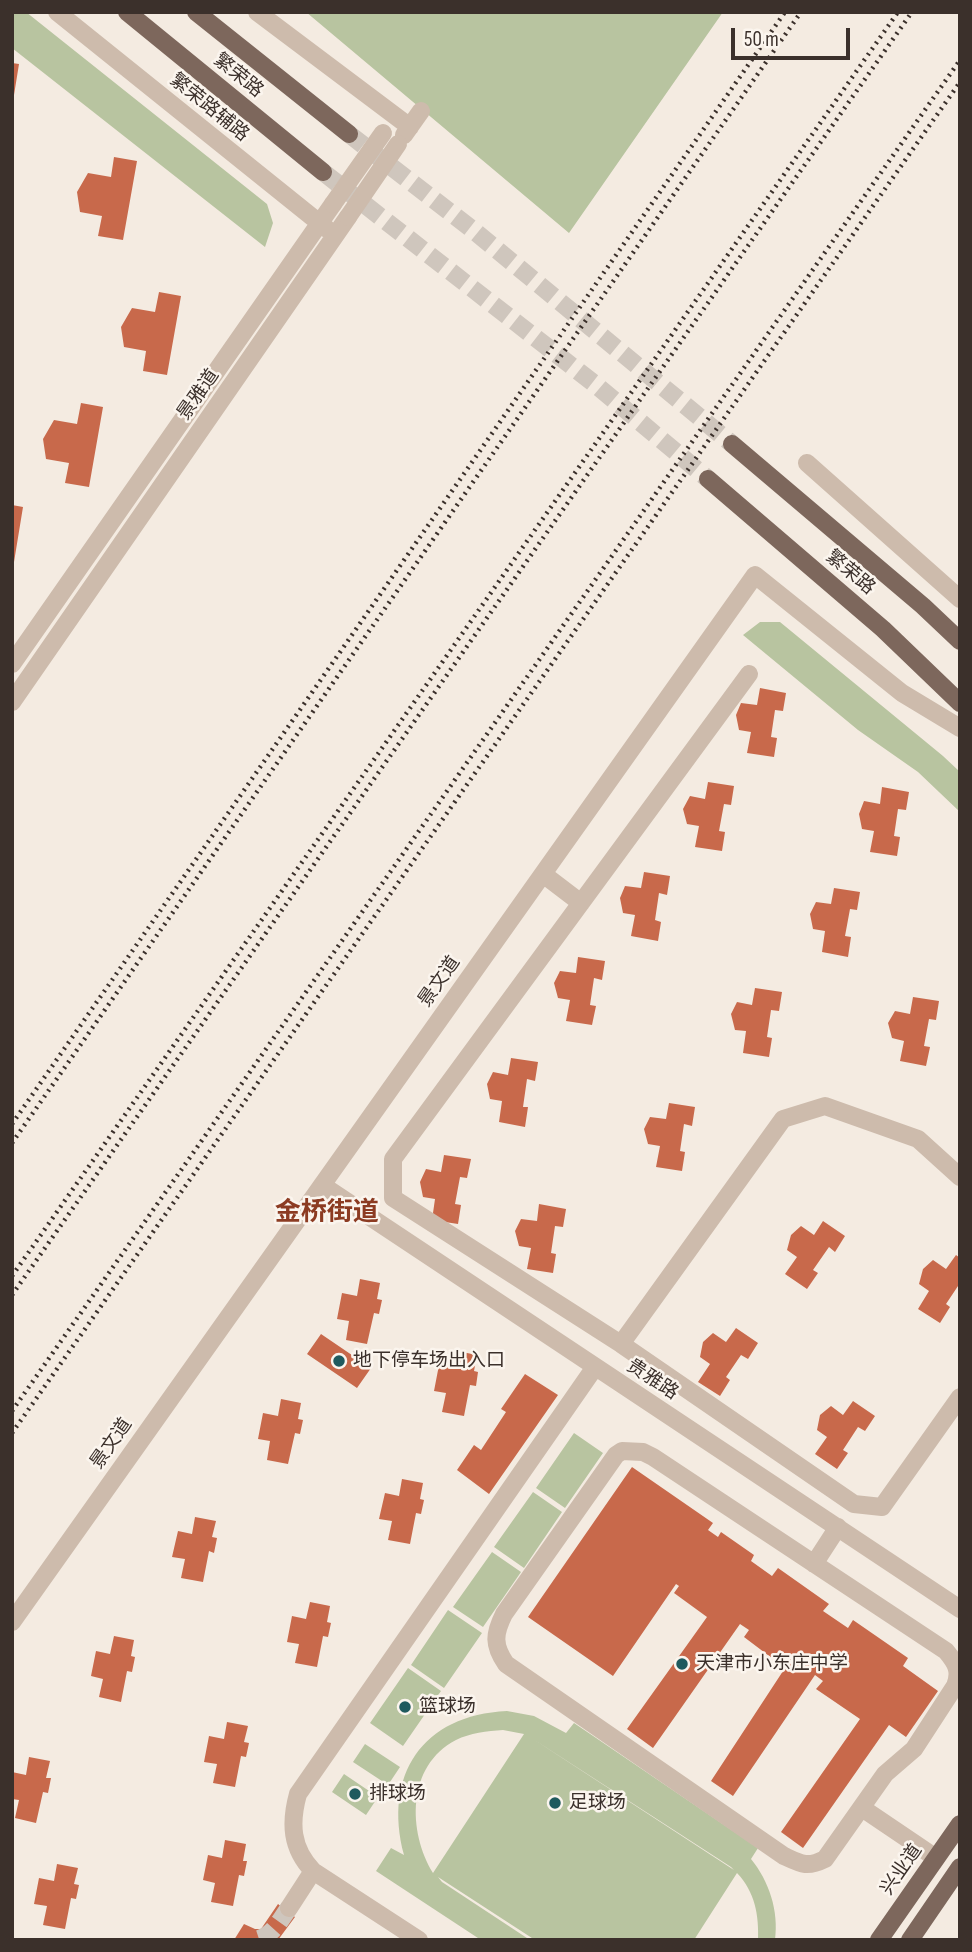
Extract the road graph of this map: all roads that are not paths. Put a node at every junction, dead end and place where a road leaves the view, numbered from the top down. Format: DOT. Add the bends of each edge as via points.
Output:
graph roads {
  1 [pos="57,12"];
  2 [pos="127,12"];
  3 [pos="196,12"];
  4 [pos="257,12"];
  5 [pos="400,108"];
  6 [pos="421,111"];
  7 [pos="410,127"];
  8 [pos="349,134"];
  9 [pos="323,172"];
  10 [pos="320,224"];
  11 [pos="335,236"];
  12 [pos="732,444"];
  13 [pos="807,463"];
  14 [pos="708,480"];
  15 [pos="960,600"];
  16 [pos="960,641"];
  17 [pos="12,664"];
  18 [pos="749,674"];
  19 [pos="12,702"];
  20 [pos="960,704"];
  21 [pos="960,727"];
  22 [pos="542,874"];
  23 [pos="581,903"];
  24 [pos="960,1177"];
  25 [pos="322,1185"];
  26 [pos="621,1344"];
  27 [pos="595,1367"];
  28 [pos="960,1397"];
  29 [pos="838,1527"];
  30 [pos="814,1564"];
  31 [pos="960,1609"];
  32 [pos="12,1622"];
  33 [pos="862,1808"];
  34 [pos="960,1824"];
  35 [pos="936,1858"];
  36 [pos="959,1868"];
  37 [pos="313,1871"];
  38 [pos="289,1908"];
  39 [pos="419,1940"];
  40 [pos="879,1940"];
  41 [pos="910,1940"];
  1 -- 10 [label="street, 繁荣路辅路"];
  2 -- 9 [label="main road, 繁荣路"];
  3 -- 8 [label="main road, 繁荣路"];
  4 -- 5 [label="street"];
  5 -- 7 [label="street"];
  5 -- 10 [label="street, 景雅道, bridge"];
  6 -- 7 [label="street, 景雅道"];
  7 -- 11 [label="street, 景雅道, bridge"];
  10 -- 11 [label="street, 繁荣路辅路"];
  10 -- 17 [label="street, 景雅道"];
  11 -- 19 [label="street, 景雅道"];
  12 -- 16 [label="main road, 繁荣路"];
  13 -- 15 [label="street"];
  14 -- 20 [label="main road, 繁荣路" via="883,629"];
  18 -- 23 [label="street"];
  21 -- 22 [label="street, 景文道" via="902,693 755,575"];
  22 -- 23 [label="street"];
  22 -- 25 [label="street, 景文道"];
  23 -- 26 [label="street" via="393,1159 393,1198"];
  24 -- 26 [label="street" via="918,1139 825,1106 783,1119"];
  25 -- 27 [label="street, 贵雅路"];
  25 -- 32 [label="street, 景文道"];
  26 -- 28 [label="street" via="854,1504 881,1507"];
  27 -- 29 [label="street, 贵雅路"];
  27 -- 37 [label="street" via="298,1794 292,1830 301,1857"];
  29 -- 30 [label="street"];
  29 -- 31 [label="street, 贵雅路"];
  30 -- 33 [label="street" via="946,1651 959,1677 914,1749 885,1774"];
  30 -- 33 [label="street" via="653,1457 622,1451 504,1614 494,1641 506,1664 783,1856 802,1864 825,1859"];
  33 -- 35 [label="street"];
  34 -- 35 [label="main road, 兴业道"];
  35 -- 40 [label="main road, 兴业道"];
  36 -- 41 [label="main road"];
  37 -- 38 [label="street"];
  37 -- 39 [label="street"];
}
